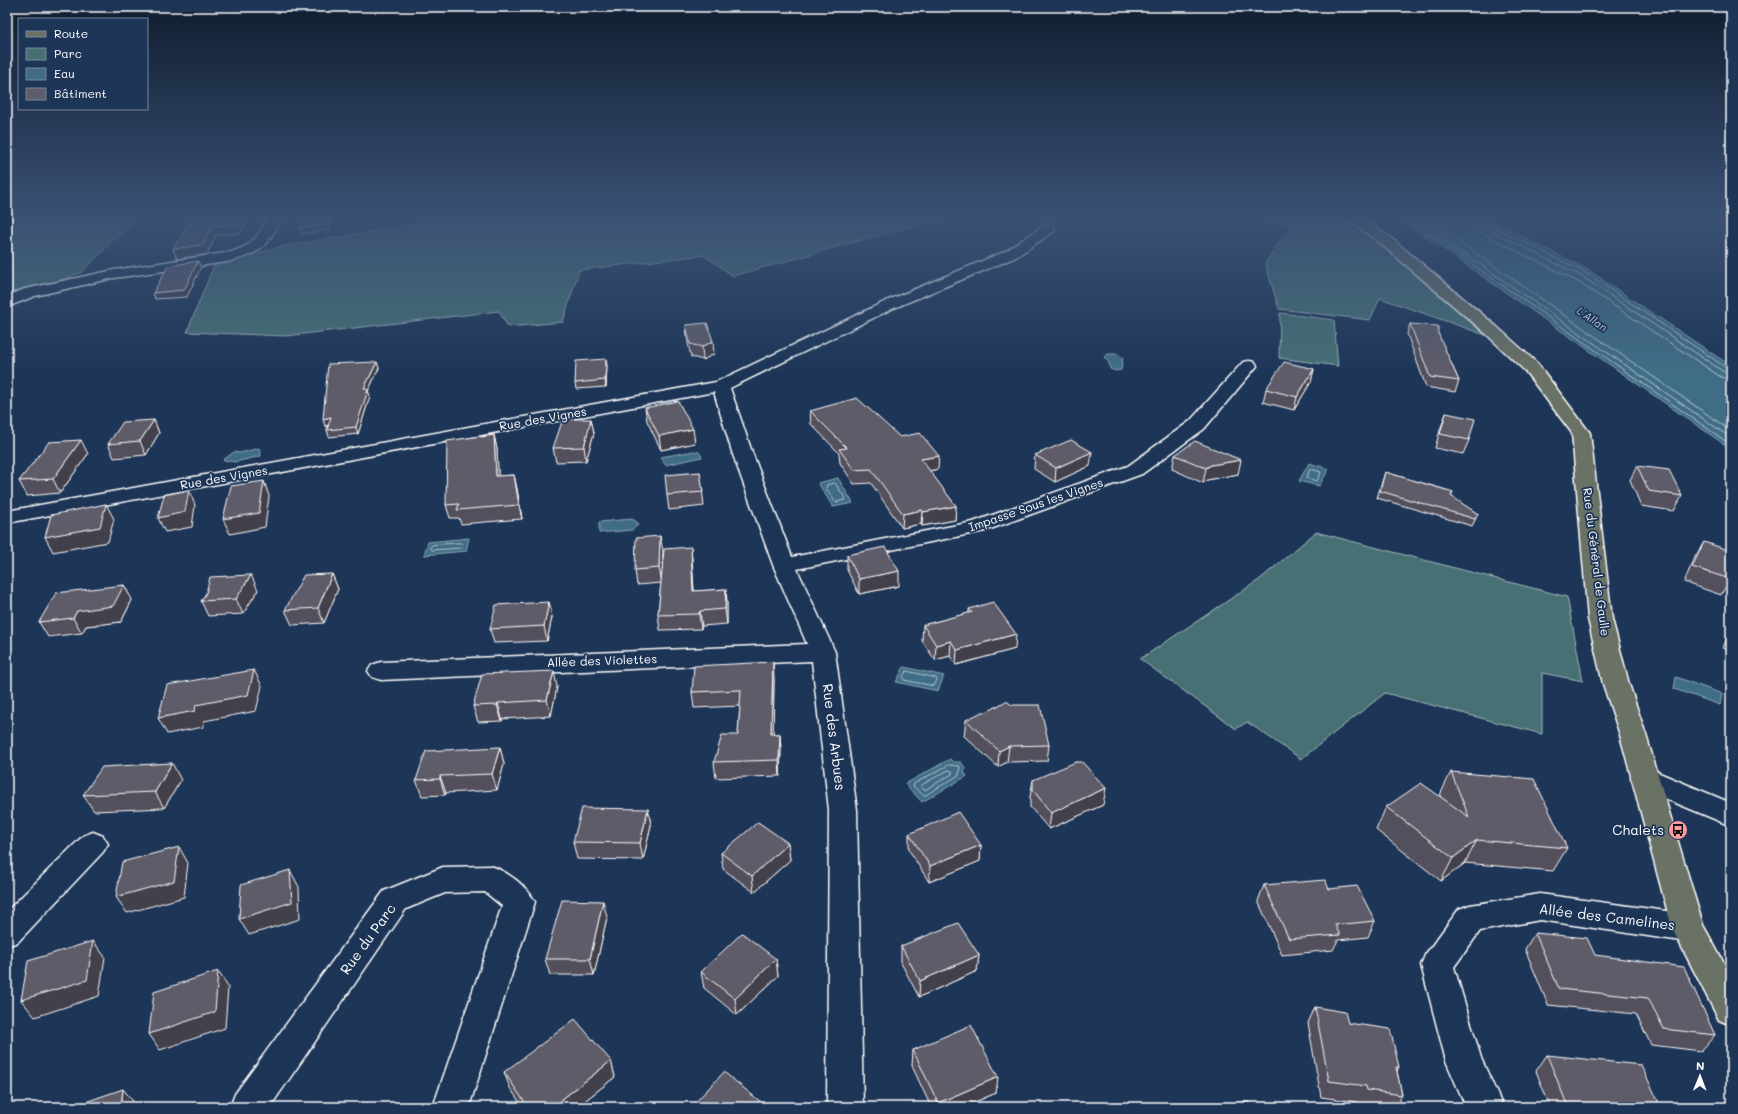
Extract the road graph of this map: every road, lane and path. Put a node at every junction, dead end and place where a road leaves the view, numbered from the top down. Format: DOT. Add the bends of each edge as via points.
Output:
graph roads {
  1 [pos="142,270"];
  2 [pos="973,270"];
  3 [pos="1420,270"];
  4 [pos="7,302"];
  5 [pos="1249,366"];
  6 [pos="721,386"];
  7 [pos="7,517"];
  8 [pos="784,565"];
  9 [pos="822,652"];
  10 [pos="381,670"];
  11 [pos="1645,778"];
  12 [pos="1731,815"];
  13 [pos="93,844"];
  14 [pos="1688,928"];
  15 [pos="7,932"];
  16 [pos="1731,1009"];
  17 [pos="248,1107"];
  18 [pos="451,1107"];
  19 [pos="845,1107"];
  20 [pos="1485,1107"];
  1 -- 4 [label="street" via="30,292"];
  2 -- 6 [label="street, Rue des Vignes" via="889,305"];
  3 -- 11 [label="main road, Rue du Général de Gaulle" via="1531,367 1581,433 1600,619 1616,684"];
  5 -- 8 [label="street, Impasse Sous les Vignes" via="1197,425 1135,470 978,527"];
  6 -- 7 [label="street, Rue des Vignes"];
  6 -- 8 [label="street, Rue des Arbues" via="742,452"];
  8 -- 9 [label="street, Rue des Arbues"];
  9 -- 10 [label="street, Allée des Violettes"];
  9 -- 19 [label="street, Rue des Arbues" via="843,810"];
  11 -- 12 [label="street"];
  11 -- 14 [label="main road, Rue du Général de Gaulle"];
  13 -- 15 [label="street"];
  14 -- 16 [label="main road, Rue du Général de Gaulle"];
  14 -- 20 [label="street, Allée des Camelines" via="1540,907 1470,919 1437,965 1464,1061"];
  17 -- 18 [label="street, Rue du Parc" via="395,900 443,880 490,879 519,902"];
}
